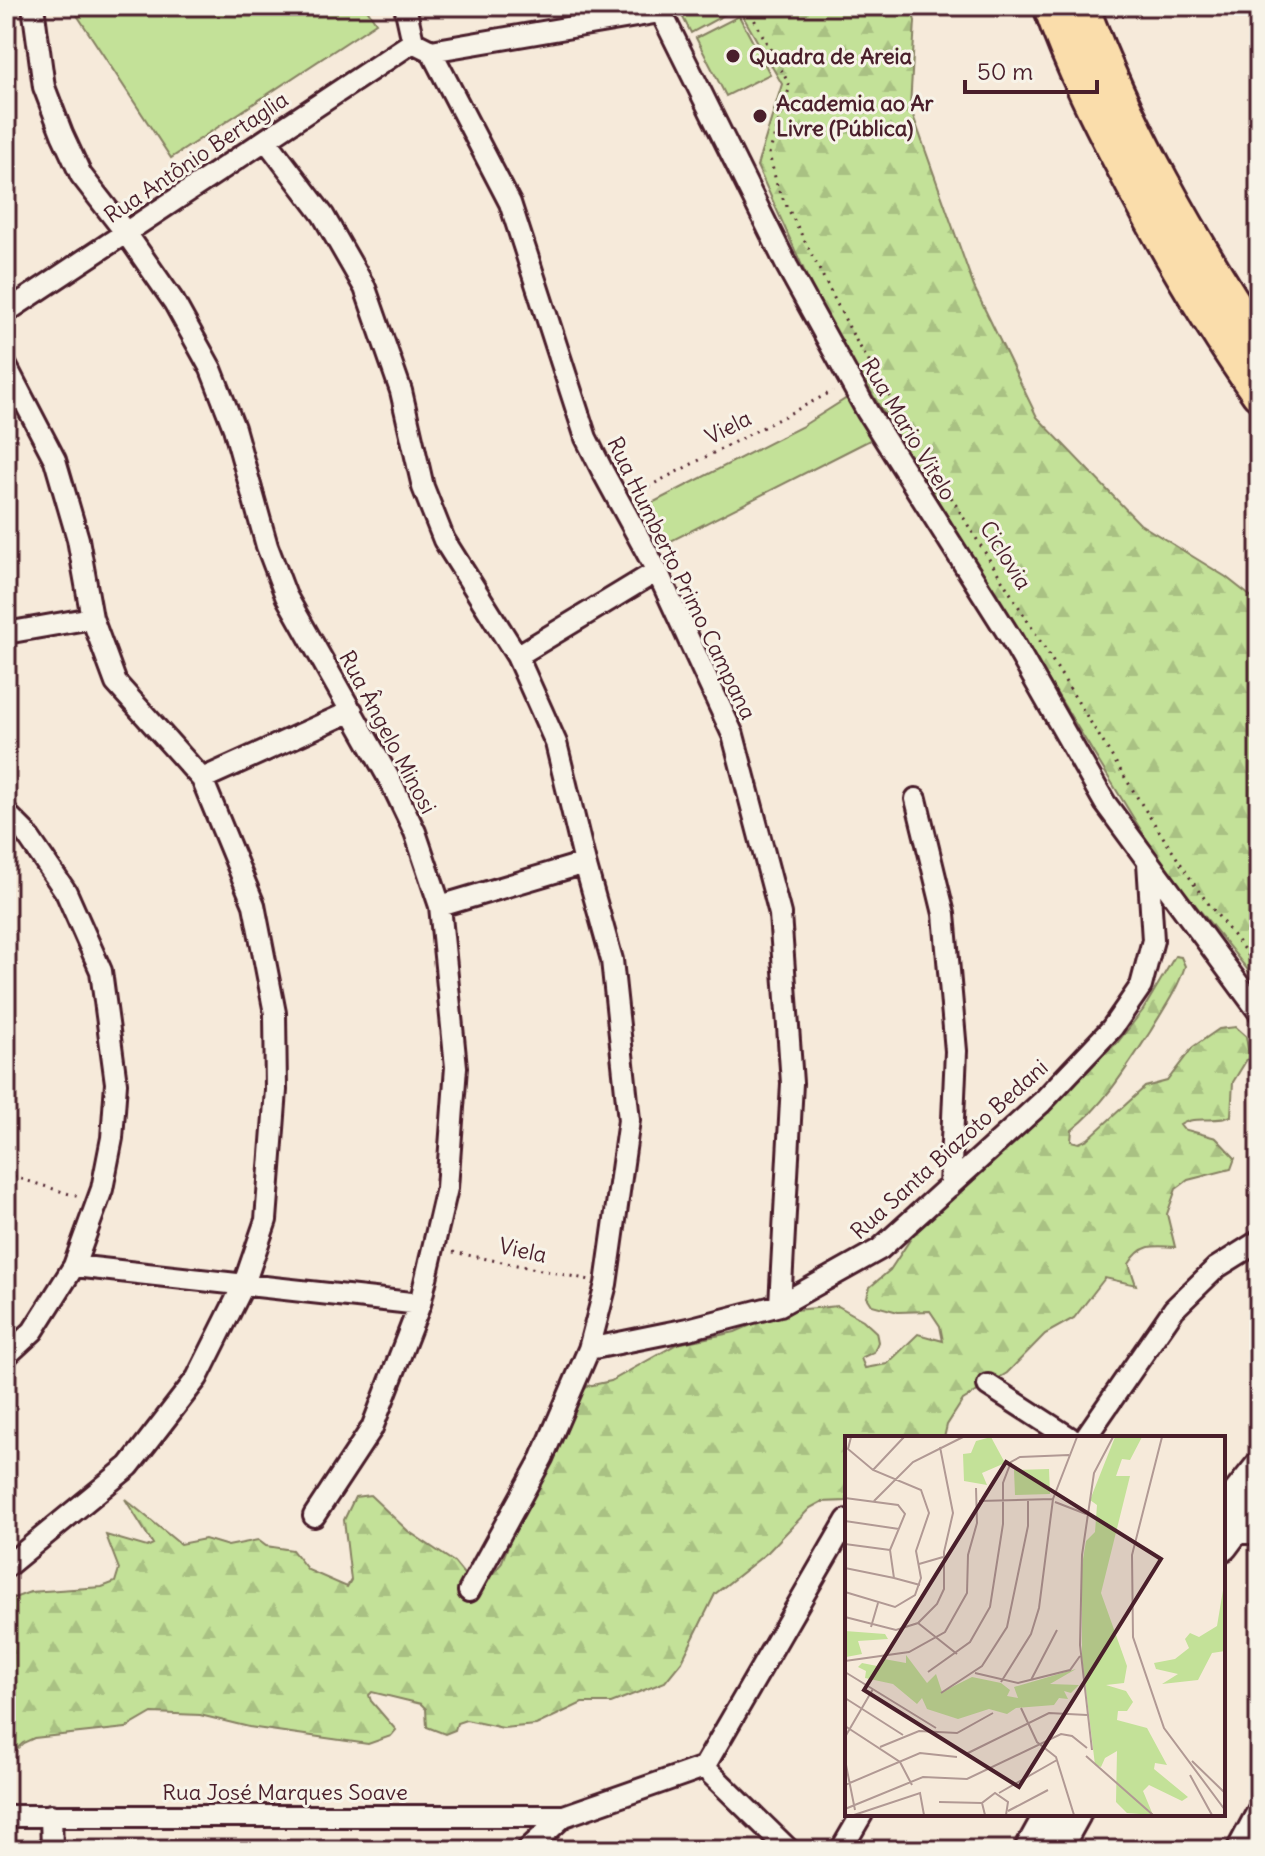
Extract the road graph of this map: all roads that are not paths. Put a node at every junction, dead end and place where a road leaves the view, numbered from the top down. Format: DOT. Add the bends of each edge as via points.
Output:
graph roads {
  1 [pos="33,6"];
  2 [pos="405,6"];
  3 [pos="1051,6"];
  4 [pos="1081,6"];
  5 [pos="659,9"];
  6 [pos="422,46"];
  7 [pos="266,140"];
  8 [pos="126,233"];
  9 [pos="6,312"];
  10 [pos="1259,344"];
  11 [pos="6,366"];
  12 [pos="1259,393"];
  13 [pos="657,571"];
  14 [pos="92,618"];
  15 [pos="6,633"];
  16 [pos="517,656"];
  17 [pos="352,711"];
  18 [pos="202,779"];
  19 [pos="916,799"];
  20 [pos="6,813"];
  21 [pos="1148,861"];
  22 [pos="585,863"];
  23 [pos="440,906"];
  24 [pos="1259,1012"];
  25 [pos="950,1186"];
  26 [pos="1259,1241"];
  27 [pos="74,1266"];
  28 [pos="244,1284"];
  29 [pos="420,1304"];
  30 [pos="780,1305"];
  31 [pos="589,1349"];
  32 [pos="6,1356"];
  33 [pos="988,1385"];
  34 [pos="1067,1436"];
  35 [pos="1086,1436"];
  36 [pos="1259,1467"];
  37 [pos="1259,1498"];
  38 [pos="314,1516"];
  39 [pos="845,1523"];
  40 [pos="1232,1531"];
  41 [pos="6,1567"];
  42 [pos="469,1591"];
  43 [pos="704,1767"];
  44 [pos="1259,1809"];
  45 [pos="51,1815"];
  46 [pos="6,1816"];
  47 [pos="564,1816"];
  48 [pos="861,1816"];
  49 [pos="1048,1816"];
  50 [pos="1075,1816"];
  51 [pos="52,1850"];
  52 [pos="527,1850"];
  53 [pos="789,1850"];
  54 [pos="841,1850"];
  55 [pos="1029,1850"];
  56 [pos="1056,1850"];
  57 [pos="1237,1850"];
  1 -- 8 [label="street, Rua Ângelo Minosi" via="44,87 62,134 81,175"];
  2 -- 6 [label="street, Rua Humberto Primo Campana"];
  3 -- 12 [label="highway" via="1112,145 1148,212"];
  4 -- 10 [label="highway" via="1136,135"];
  5 -- 6 [label="street"];
  5 -- 21 [label="street, Rua Mario Vitelo" via="787,266 867,411 1012,640 1105,803"];
  6 -- 7 [label="street, Rua Antônio Bertaglia"];
  6 -- 13 [label="street, Rua Humberto Primo Campana" via="510,203 586,438"];
  7 -- 8 [label="street, Rua Antônio Bertaglia"];
  7 -- 16 [label="street" via="323,215 365,288 401,391 423,487 444,540"];
  8 -- 9 [label="street, Rua Antônio Bertaglia"];
  8 -- 17 [label="street, Rua Ângelo Minosi" via="174,302 211,369 286,596"];
  11 -- 14 [label="street" via="55,460 78,539"];
  13 -- 16 [label="street"];
  13 -- 30 [label="street, Rua Humberto Primo Campana" via="733,735 780,914 792,1083"];
  14 -- 15 [label="street"];
  14 -- 18 [label="street" via="116,683"];
  16 -- 22 [label="street" via="556,743"];
  17 -- 18 [label="street"];
  17 -- 23 [label="street, Rua Ângelo Minosi" via="415,832"];
  18 -- 28 [label="street" via="254,905 275,1013 276,1090 266,1220"];
  19 -- 25 [label="street" via="947,945 956,1051"];
  20 -- 27 [label="street" via="66,892 101,971 116,1083 112,1138 102,1189"];
  21 -- 24 [label="street, Rua Mario Vitelo"];
  21 -- 25 [label="street, Rua Santa Biazoto Bedani" via="1153,940 1141,986 1112,1028 1042,1102"];
  22 -- 23 [label="street"];
  22 -- 31 [label="street" via="612,960 629,1120 606,1284"];
  23 -- 29 [label="street, Rua Ângelo Minosi" via="456,1067 447,1188"];
  25 -- 30 [label="street, Rua Santa Biazoto Bedani" via="880,1249"];
  26 -- 35 [label="street" via="1216,1268 1174,1309"];
  27 -- 28 [label="street"];
  27 -- 32 [label="street" via="33,1331"];
  28 -- 29 [label="street"];
  28 -- 41 [label="street" via="197,1378 129,1466"];
  29 -- 38 [label="street, Rua Ângelo Minosi" via="372,1428"];
  30 -- 31 [label="street, Rua Santa Biazoto Bedani"];
  31 -- 42 [label="street" via="542,1458"];
  33 -- 34 [label="street"];
  36 -- 40 [label="main road"];
  37 -- 40 [label="main road"];
  39 -- 43 [label="street"];
  43 -- 47 [label="street"];
  43 -- 53 [label="street"];
  44 -- 57 [label="street"];
  45 -- 46 [label="street, Rua José Marques Soave"];
  45 -- 47 [label="street, Rua José Marques Soave"];
  45 -- 51 [label="street"];
  47 -- 52 [label="street"];
  48 -- 54 [label="street"];
  49 -- 55 [label="main road"];
  50 -- 56 [label="main road"];
}
